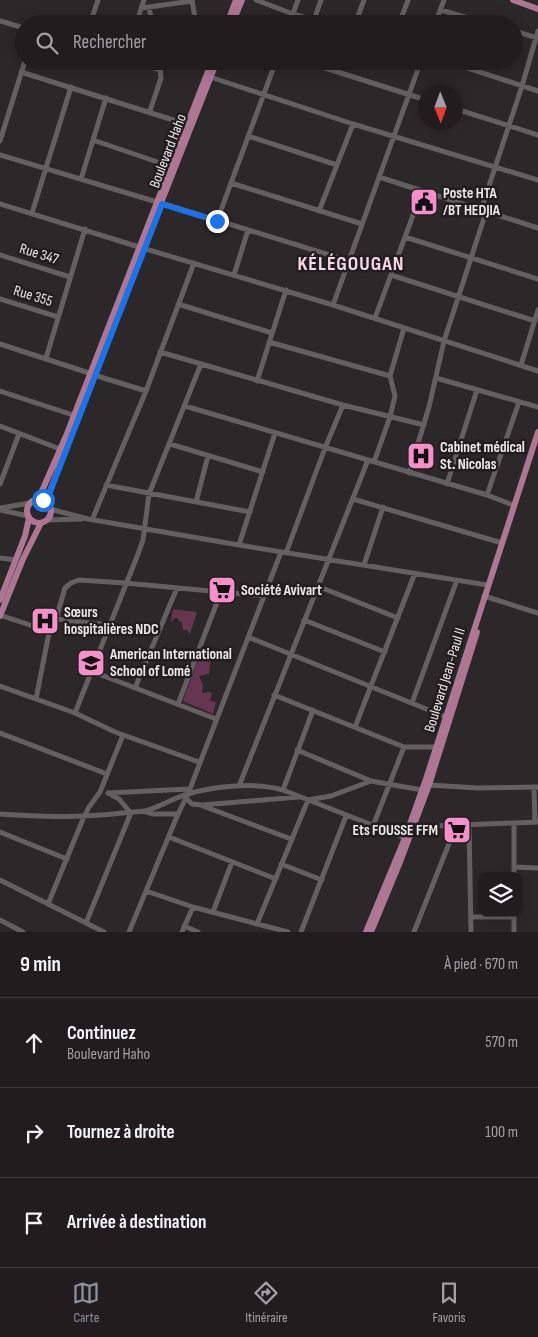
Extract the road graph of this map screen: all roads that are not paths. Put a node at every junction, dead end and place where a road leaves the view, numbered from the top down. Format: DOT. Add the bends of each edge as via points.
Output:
graph roads {
  1 [pos="98,0"];
  2 [pos="144,0"];
  3 [pos="192,0"];
  4 [pos="236,0"];
  5 [pos="242,0"];
  6 [pos="256,0"];
  7 [pos="298,0"];
  8 [pos="321,0"];
  9 [pos="364,0"];
  10 [pos="408,0"];
  11 [pos="444,0"];
  12 [pos="513,0"];
  13 [pos="142,8"];
  14 [pos="150,8"];
  15 [pos="538,9"];
  16 [pos="441,10"];
  17 [pos="293,14"];
  18 [pos="93,15"];
  19 [pos="139,15"];
  20 [pos="151,15"];
  21 [pos="194,15"];
  22 [pos="230,15"];
  23 [pos="236,15"];
  24 [pos="296,15"];
  25 [pos="316,15"];
  26 [pos="358,15"];
  27 [pos="402,15"];
  28 [pos="439,15"];
  29 [pos="458,15"];
  30 [pos="0,21"];
  31 [pos="15,25"];
  32 [pos="538,31"];
  33 [pos="523,34"];
  34 [pos="537,38"];
  35 [pos="161,70"];
  36 [pos="210,70"];
  37 [pos="212,70"];
  38 [pos="273,70"];
  39 [pos="331,70"];
  40 [pos="418,70"];
  41 [pos="473,70"];
  42 [pos="21,72"];
  43 [pos="209,77"];
  44 [pos="522,86"];
  45 [pos="71,87"];
  46 [pos="538,91"];
  47 [pos="263,95"];
  48 [pos="409,95"];
  49 [pos="106,98"];
  50 [pos="418,98"];
  51 [pos="150,111"];
  52 [pos="463,111"];
  53 [pos="353,124"];
  54 [pos="190,125"];
  55 [pos="508,125"];
  56 [pos="538,135"];
  57 [pos="248,136"];
  58 [pos="394,136"];
  59 [pos="93,140"];
  60 [pos="0,141"];
  61 [pos="0,155"];
  62 [pos="337,165"];
  63 [pos="495,167"];
  64 [pos="46,168"];
  65 [pos="173,168"];
  66 [pos="379,177"];
  67 [pos="81,179"];
  68 [pos="538,180"];
  69 [pos="231,183"];
  70 [pos="422,191"];
  71 [pos="159,203"];
  72 [pos="0,204"];
  73 [pos="319,211"];
  74 [pos="483,211"];
  75 [pos="32,213"];
  76 [pos="217,221"];
  77 [pos="362,224"];
  78 [pos="538,228"];
  79 [pos="84,229"];
  80 [pos="248,230"];
  81 [pos="405,237"];
  82 [pos="141,248"];
  83 [pos="0,255"];
  84 [pos="471,258"];
  85 [pos="349,261"];
  86 [pos="194,263"];
  87 [pos="234,275"];
  88 [pos="391,275"];
  89 [pos="70,277"];
  90 [pos="538,279"];
  91 [pos="286,290"];
  92 [pos="458,297"];
  93 [pos="0,300"];
  94 [pos="178,304"];
  95 [pos="332,304"];
  96 [pos="538,310"];
  97 [pos="58,317"];
  98 [pos="375,318"];
  99 [pos="535,321"];
  100 [pos="404,328"];
  101 [pos="272,333"];
  102 [pos="444,341"];
  103 [pos="270,342"];
  104 [pos="0,344"];
  105 [pos="160,352"];
  106 [pos="46,358"];
  107 [pos="201,364"];
  108 [pos="521,365"];
  109 [pos="538,371"];
  110 [pos="91,374"];
  111 [pos="390,376"];
  112 [pos="436,378"];
  113 [pos="257,381"];
  114 [pos="477,390"];
  115 [pos="0,391"];
  116 [pos="146,391"];
  117 [pos="519,402"];
  118 [pos="343,405"];
  119 [pos="185,406"];
  120 [pos="538,407"];
  121 [pos="73,415"];
  122 [pos="390,417"];
  123 [pos="424,425"];
  124 [pos="0,426"];
  125 [pos="275,432"];
  126 [pos="538,432"];
  127 [pos="19,434"];
  128 [pos="170,444"];
  129 [pos="538,444"];
  130 [pos="325,448"];
  131 [pos="60,449"];
  132 [pos="208,456"];
  133 [pos="371,461"];
  134 [pos="263,472"];
  135 [pos="2,473"];
  136 [pos="409,473"];
  137 [pos="0,484"];
  138 [pos="447,484"];
  139 [pos="106,485"];
  140 [pos="149,494"];
  141 [pos="487,496"];
  142 [pos="353,499"];
  143 [pos="38,500"];
  144 [pos="46,502"];
  145 [pos="196,502"];
  146 [pos="30,503"];
  147 [pos="513,505"];
  148 [pos="382,508"];
  149 [pos="0,509"];
  150 [pos="50,509"];
  151 [pos="250,512"];
  152 [pos="29,517"];
  153 [pos="90,519"];
  154 [pos="44,521"];
  155 [pos="145,529"];
  156 [pos="502,543"];
  157 [pos="238,545"];
  158 [pos="284,552"];
  159 [pos="0,558"];
  160 [pos="327,559"];
  161 [pos="16,560"];
  162 [pos="364,565"];
  163 [pos="414,573"];
  164 [pos="456,580"];
  165 [pos="125,583"];
  166 [pos="487,585"];
  167 [pos="317,586"];
  168 [pos="177,588"];
  169 [pos="221,592"];
  170 [pos="264,596"];
  171 [pos="486,596"];
  172 [pos="0,600"];
  173 [pos="538,613"];
  174 [pos="0,615"];
  175 [pos="398,618"];
  176 [pos="56,619"];
  177 [pos="304,620"];
  178 [pos="109,625"];
  179 [pos="50,628"];
  180 [pos="248,637"];
  181 [pos="385,652"];
  182 [pos="290,654"];
  183 [pos="91,671"];
  184 [pos="0,686"];
  185 [pos="371,687"];
  186 [pos="136,688"];
  187 [pos="274,695"];
  188 [pos="36,699"];
  189 [pos="412,703"];
  190 [pos="178,704"];
  191 [pos="313,710"];
  192 [pos="75,712"];
  193 [pos="446,717"];
  194 [pos="216,719"];
  195 [pos="355,727"];
  196 [pos="0,733"];
  197 [pos="123,735"];
  198 [pos="404,747"];
  199 [pos="437,747"];
  200 [pos="297,750"];
  201 [pos="200,762"];
  202 [pos="107,774"];
  203 [pos="371,782"];
  204 [pos="429,785"];
  205 [pos="239,786"];
  206 [pos="390,786"];
  207 [pos="536,787"];
  208 [pos="283,790"];
  209 [pos="422,790"];
  210 [pos="100,792"];
  211 [pos="108,793"];
  212 [pos="188,794"];
  213 [pos="301,797"];
  214 [pos="308,800"];
  215 [pos="202,805"];
  216 [pos="143,811"];
  217 [pos="130,812"];
  218 [pos="0,814"];
  219 [pos="178,814"];
  220 [pos="85,816"];
  221 [pos="346,816"];
  222 [pos="537,822"];
  223 [pos="514,823"];
  224 [pos="469,825"];
  225 [pos="373,826"];
  226 [pos="456,826"];
  227 [pos="411,828"];
  228 [pos="0,832"];
  229 [pos="169,836"];
  230 [pos="405,838"];
  231 [pos="292,839"];
  232 [pos="67,858"];
  233 [pos="232,862"];
  234 [pos="281,864"];
  235 [pos="514,867"];
  236 [pos="538,868"];
  237 [pos="514,872"];
  238 [pos="276,879"];
  239 [pos="0,880"];
  240 [pos="322,880"];
  241 [pos="146,891"];
  242 [pos="48,904"];
  243 [pos="193,907"];
  244 [pos="213,912"];
  245 [pos="472,917"];
  246 [pos="478,917"];
  247 [pos="514,917"];
  248 [pos="0,920"];
  249 [pos="86,923"];
  250 [pos="257,924"];
  251 [pos="183,929"];
  252 [pos="23,932"];
  253 [pos="104,932"];
  254 [pos="129,932"];
  255 [pos="198,932"];
  256 [pos="288,932"];
  257 [pos="301,932"];
  258 [pos="366,932"];
  259 [pos="371,932"];
  260 [pos="414,932"];
  261 [pos="471,932"];
  262 [pos="514,932"];
  1 -- 18 [label="street"];
  2 -- 13 [label="street"];
  3 -- 14 [label="street"];
  3 -- 21 [label="street"];
  4 -- 22 [label="main road"];
  5 -- 23 [label="main road"];
  6 -- 17 [label="street"];
  7 -- 17 [label="street"];
  8 -- 25 [label="street"];
  9 -- 26 [label="street"];
  10 -- 27 [label="street"];
  11 -- 16 [label="street"];
  12 -- 15 [label="main road"];
  13 -- 14 [label="street"];
  13 -- 19 [label="street"];
  14 -- 20 [label="street"];
  16 -- 28 [label="street"];
  16 -- 29 [label="street"];
  17 -- 24 [label="street"];
  30 -- 31 [label="street"];
  32 -- 34 [label="street"];
  33 -- 34 [label="street"];
  34 -- 44 [label="street"];
  35 -- 51 [label="street"];
  36 -- 43 [label="main road, Boulevard Haho"];
  37 -- 43 [label="main road, Boulevard Haho"];
  38 -- 47 [label="street"];
  39 -- 48 [label="street"];
  40 -- 48 [label="street"];
  41 -- 44 [label="street"];
  42 -- 45 [label="street"];
  42 -- 60 [label="street"];
  43 -- 47 [label="street"];
  43 -- 54 [label="main road, Boulevard Haho"];
  44 -- 46 [label="street"];
  44 -- 55 [label="street"];
  45 -- 49 [label="street"];
  45 -- 64 [label="street"];
  47 -- 53 [label="street"];
  47 -- 57 [label="street"];
  48 -- 50 [label="street"];
  48 -- 58 [label="street"];
  49 -- 51 [label="street"];
  49 -- 59 [label="street"];
  51 -- 54 [label="street"];
  52 -- 55 [label="street"];
  53 -- 58 [label="street"];
  53 -- 62 [label="street"];
  54 -- 65 [label="main road, Boulevard Haho"];
  55 -- 56 [label="street"];
  55 -- 63 [label="street"];
  57 -- 62 [label="street"];
  57 -- 69 [label="street"];
  58 -- 63 [label="street"];
  58 -- 66 [label="street"];
  59 -- 65 [label="street"];
  59 -- 67 [label="street"];
  61 -- 64 [label="street"];
  62 -- 73 [label="street"];
  63 -- 68 [label="street"];
  63 -- 74 [label="street"];
  64 -- 67 [label="street"];
  64 -- 75 [label="street"];
  65 -- 71 [label="main road, Boulevard Haho"];
  66 -- 70 [label="street"];
  66 -- 77 [label="street"];
  67 -- 71 [label="street"];
  69 -- 73 [label="street"];
  69 -- 76 [label="street"];
  70 -- 74 [label="street"];
  70 -- 81 [label="street"];
  71 -- 76 [label="street"];
  71 -- 82 [label="main road, Boulevard Haho"];
  72 -- 75 [label="street"];
  73 -- 77 [label="street"];
  74 -- 78 [label="street"];
  74 -- 84 [label="street"];
  75 -- 79 [label="street"];
  76 -- 80 [label="street"];
  77 -- 85 [label="street"];
  79 -- 82 [label="street"];
  79 -- 89 [label="street"];
  80 -- 85 [label="street"];
  80 -- 87 [label="street"];
  81 -- 84 [label="street"];
  81 -- 88 [label="street"];
  82 -- 86 [label="street"];
  82 -- 110 [label="main road, Boulevard Haho"];
  83 -- 89 [label="street, Rue 347"];
  84 -- 90 [label="street"];
  84 -- 92 [label="street"];
  85 -- 95 [label="street"];
  86 -- 87 [label="street"];
  86 -- 94 [label="street"];
  87 -- 91 [label="street"];
  88 -- 92 [label="street"];
  88 -- 98 [label="street"];
  89 -- 97 [label="street"];
  91 -- 95 [label="street"];
  91 -- 101 [label="street"];
  92 -- 99 [label="street"];
  92 -- 102 [label="street"];
  93 -- 97 [label="street, Rue 355"];
  94 -- 101 [label="street"];
  94 -- 105 [label="street"];
  95 -- 98 [label="street"];
  96 -- 99 [label="street"];
  97 -- 106 [label="street"];
  98 -- 100 [label="street"];
  99 -- 108 [label="street"];
  100 -- 102 [label="street"];
  100 -- 111 [label="street"];
  101 -- 103 [label="street"];
  102 -- 108 [label="street"];
  102 -- 112 [label="street"];
  103 -- 111 [label="street"];
  103 -- 113 [label="street"];
  104 -- 106 [label="street"];
  105 -- 107 [label="street"];
  105 -- 116 [label="street"];
  106 -- 110 [label="street"];
  107 -- 113 [label="street"];
  107 -- 119 [label="street"];
  108 -- 109 [label="street"];
  110 -- 116 [label="street"];
  110 -- 121 [label="main road, Boulevard Haho"];
  110 -- 144 [label="main road, Boulevard Haho"];
  111 -- 122 [label="street" via="395,396"];
  112 -- 114 [label="street"];
  112 -- 123 [label="street"];
  113 -- 118 [label="street"];
  114 -- 117 [label="street"];
  114 -- 138 [label="street"];
  115 -- 121 [label="street"];
  116 -- 139 [label="street"];
  117 -- 120 [label="street"];
  117 -- 141 [label="street"];
  118 -- 122 [label="street"];
  118 -- 130 [label="street"];
  119 -- 125 [label="street"];
  119 -- 128 [label="street"];
  121 -- 131 [label="main road, Boulevard Haho"];
  122 -- 123 [label="street"];
  122 -- 133 [label="street"];
  123 -- 136 [label="street"];
  124 -- 127 [label="street"];
  125 -- 130 [label="street"];
  125 -- 134 [label="street"];
  126 -- 147 [label="main road, Boulevard Jean-Paul II"];
  127 -- 131 [label="street"];
  127 -- 135 [label="street"];
  128 -- 132 [label="street"];
  128 -- 140 [label="street"];
  129 -- 171 [label="main road, Boulevard Jean-Paul II"];
  130 -- 133 [label="street"];
  130 -- 158 [label="street"];
  131 -- 143 [label="main road, Boulevard Haho"];
  132 -- 134 [label="street"];
  132 -- 145 [label="street"];
  133 -- 136 [label="street"];
  133 -- 142 [label="street"];
  134 -- 151 [label="street"];
  135 -- 137 [label="street"];
  136 -- 138 [label="street"];
  138 -- 141 [label="street"];
  139 -- 140 [label="street"];
  139 -- 153 [label="street"];
  140 -- 145 [label="street"];
  140 -- 155 [label="street"];
  141 -- 147 [label="street"];
  142 -- 148 [label="street"];
  142 -- 160 [label="street"];
  143 -- 144 [label="main road"];
  143 -- 146 [label="main road"];
  144 -- 150 [label="main road"];
  145 -- 151 [label="street"];
  146 -- 149 [label="street"];
  146 -- 152 [label="main road" via="27,509"];
  147 -- 156 [label="main road, Boulevard Jean-Paul II"];
  148 -- 156 [label="street"];
  148 -- 162 [label="street"];
  149 -- 152 [label="street"];
  150 -- 153 [label="street"];
  150 -- 154 [label="main road"];
  151 -- 157 [label="street"];
  152 -- 154 [label="main road" via="34,522"];
  152 -- 161 [label="main road"];
  153 -- 154 [label="street"];
  153 -- 155 [label="street"];
  154 -- 174 [label="main road" via="23,559"];
  155 -- 157 [label="street"];
  155 -- 165 [label="street"];
  156 -- 166 [label="main road, Boulevard Jean-Paul II"];
  157 -- 158 [label="street"];
  158 -- 160 [label="street"];
  158 -- 170 [label="street"];
  159 -- 161 [label="street"];
  160 -- 162 [label="street"];
  160 -- 167 [label="street"];
  161 -- 172 [label="main road"];
  162 -- 163 [label="street"];
  163 -- 164 [label="street"];
  163 -- 175 [label="street"];
  164 -- 166 [label="street"];
  164 -- 189 [label="street"];
  165 -- 168 [label="street"];
  165 -- 176 [label="street" via="79,580 71,583 65,588"];
  165 -- 178 [label="street"];
  166 -- 171 [label="main road, Boulevard Jean-Paul II"];
  167 -- 175 [label="street"];
  167 -- 177 [label="street"];
  168 -- 169 [label="street"];
  168 -- 186 [label="street"];
  169 -- 170 [label="street"];
  169 -- 190 [label="street"];
  170 -- 180 [label="street"];
  171 -- 173 [label="street"];
  171 -- 193 [label="main road, Boulevard Jean-Paul II"];
  171 -- 204 [label="main road, Boulevard Jean-Paul II"];
  174 -- 179 [label="street" via="39,628"];
  175 -- 181 [label="street"];
  176 -- 178 [label="street"];
  176 -- 179 [label="street"];
  177 -- 181 [label="street"];
  177 -- 182 [label="street"];
  178 -- 183 [label="street"];
  179 -- 188 [label="street"];
  180 -- 182 [label="street"];
  180 -- 194 [label="street"];
  181 -- 185 [label="street"];
  182 -- 185 [label="street"];
  182 -- 187 [label="street"];
  183 -- 186 [label="street"];
  183 -- 192 [label="street"];
  184 -- 188 [label="street"];
  185 -- 189 [label="street"];
  185 -- 195 [label="street"];
  186 -- 190 [label="street"];
  187 -- 191 [label="street"];
  187 -- 205 [label="street"];
  188 -- 192 [label="street"];
  189 -- 193 [label="street"];
  190 -- 194 [label="street"];
  191 -- 195 [label="street"];
  191 -- 200 [label="street"];
  192 -- 197 [label="street"];
  193 -- 199 [label="main road, Boulevard Jean-Paul II"];
  194 -- 201 [label="street"];
  195 -- 198 [label="street"];
  196 -- 202 [label="street"];
  197 -- 201 [label="street"];
  197 -- 202 [label="street"];
  198 -- 199 [label="street"];
  198 -- 206 [label="street"];
  199 -- 209 [label="main road, Boulevard Jean-Paul II"];
  200 -- 203 [label="street"];
  200 -- 208 [label="street"];
  201 -- 212 [label="street"];
  202 -- 210 [label="street"];
  203 -- 206 [label="street"];
  203 -- 214 [label="street"];
  204 -- 207 [label="street"];
  204 -- 227 [label="main road, Boulevard Jean-Paul II"];
  205 -- 208 [label="street"];
  205 -- 212 [label="street"];
  206 -- 209 [label="street"];
  206 -- 225 [label="street"];
  207 -- 222 [label="street"];
  208 -- 213 [label="street"];
  209 -- 227 [label="main road, Boulevard Jean-Paul II"];
  210 -- 211 [label="street"];
  210 -- 220 [label="street"];
  211 -- 212 [label="street"];
  211 -- 217 [label="street" via="119,799"];
  212 -- 215 [label="street" via="192,804"];
  212 -- 216 [label="street"];
  212 -- 219 [label="street"];
  213 -- 214 [label="street"];
  213 -- 215 [label="street"];
  214 -- 221 [label="street"];
  214 -- 231 [label="street"];
  215 -- 231 [label="street"];
  216 -- 217 [label="street"];
  216 -- 219 [label="street"];
  217 -- 220 [label="street"];
  217 -- 249 [label="street"];
  218 -- 220 [label="street"];
  219 -- 229 [label="street"];
  220 -- 232 [label="street"];
  221 -- 225 [label="street"];
  221 -- 240 [label="street"];
  222 -- 223 [label="street"];
  223 -- 224 [label="street"];
  223 -- 235 [label="street"];
  224 -- 226 [label="street"];
  224 -- 245 [label="street"];
  225 -- 230 [label="street"];
  226 -- 227 [label="street"];
  226 -- 260 [label="street"];
  227 -- 230 [label="main road, Boulevard Jean-Paul II"];
  227 -- 259 [label="main road, Boulevard Jean-Paul II"];
  228 -- 232 [label="street"];
  229 -- 233 [label="street"];
  229 -- 241 [label="street"];
  230 -- 258 [label="main road, Boulevard Jean-Paul II"];
  231 -- 234 [label="street"];
  232 -- 242 [label="street"];
  233 -- 238 [label="street"];
  233 -- 244 [label="street"];
  234 -- 238 [label="street"];
  234 -- 240 [label="street"];
  235 -- 236 [label="street"];
  235 -- 237 [label="street"];
  238 -- 250 [label="street"];
  239 -- 242 [label="street"];
  240 -- 257 [label="street"];
  241 -- 243 [label="street"];
  241 -- 254 [label="street"];
  242 -- 249 [label="street"];
  243 -- 244 [label="street"];
  243 -- 251 [label="street"];
  244 -- 250 [label="street"];
  245 -- 246 [label="street"];
  245 -- 261 [label="street"];
  247 -- 262 [label="street"];
  248 -- 252 [label="street"];
  249 -- 253 [label="street"];
  250 -- 256 [label="street"];
  251 -- 255 [label="street"];
}
